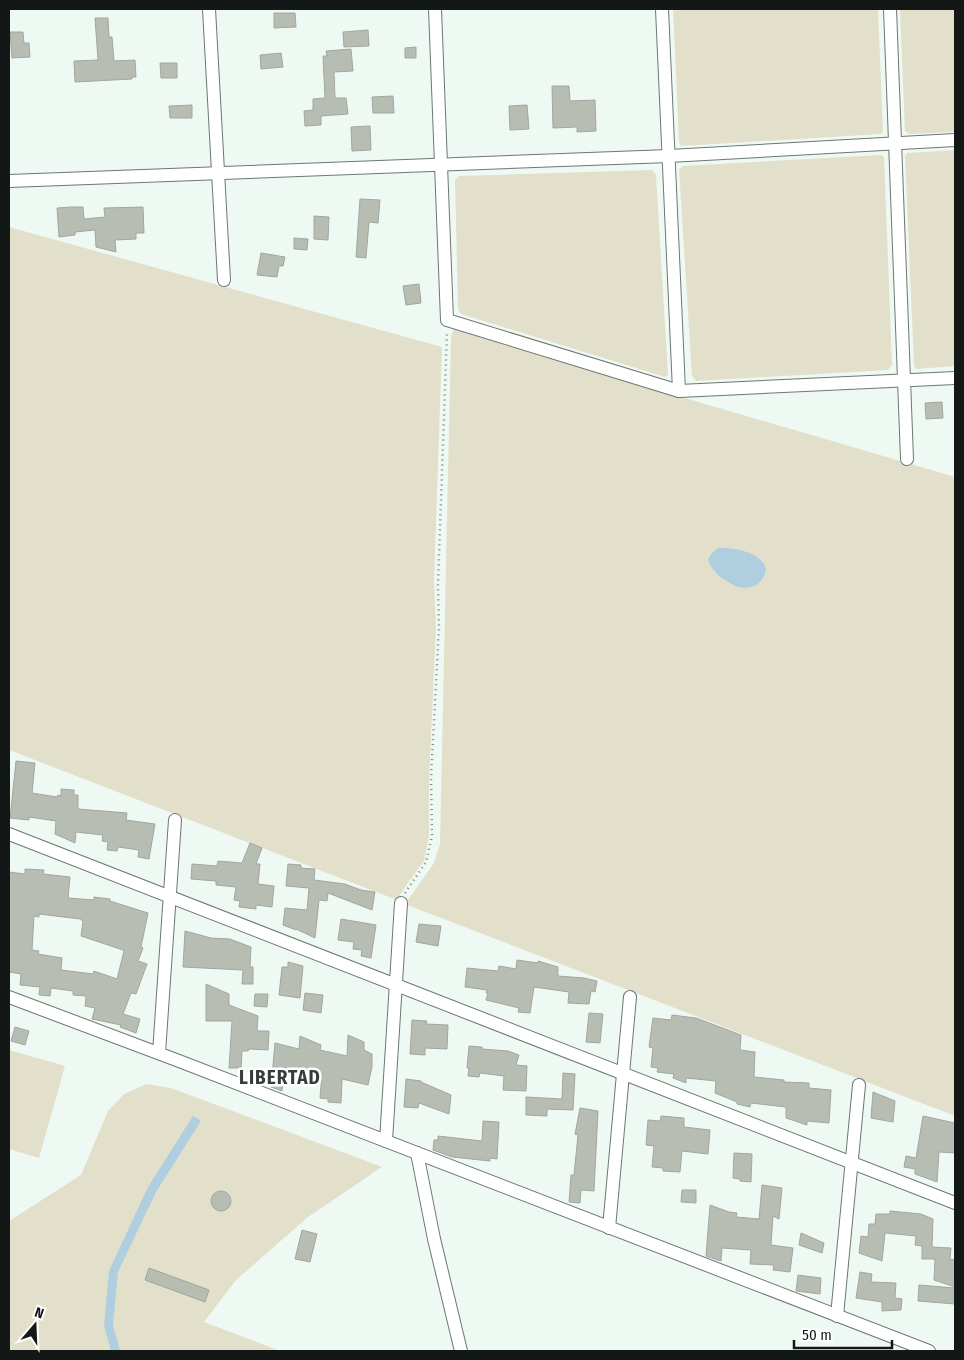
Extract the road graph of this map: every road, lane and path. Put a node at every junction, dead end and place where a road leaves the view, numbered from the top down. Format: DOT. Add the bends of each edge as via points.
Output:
graph roads {
  1 [pos="209,9"];
  2 [pos="435,9"];
  3 [pos="662,9"];
  4 [pos="890,9"];
  5 [pos="955,140"];
  6 [pos="895,142"];
  7 [pos="669,156"];
  8 [pos="442,165"];
  9 [pos="218,173"];
  10 [pos="9,181"];
  11 [pos="224,280"];
  12 [pos="448,320"];
  13 [pos="955,378"];
  14 [pos="904,380"];
  15 [pos="679,391"];
  16 [pos="907,459"];
  17 [pos="176,820"];
  18 [pos="9,834"];
  19 [pos="170,896"];
  20 [pos="401,903"];
  21 [pos="396,986"];
  22 [pos="9,997"];
  23 [pos="630,997"];
  24 [pos="158,1053"];
  25 [pos="623,1073"];
  26 [pos="859,1085"];
  27 [pos="386,1141"];
  28 [pos="417,1153"];
  29 [pos="851,1163"];
  30 [pos="955,1203"];
  31 [pos="609,1228"];
  32 [pos="837,1316"];
  33 [pos="461,1351"];
  34 [pos="929,1351"];
  1 -- 9 [label="street"];
  2 -- 8 [label="street"];
  3 -- 7 [label="street"];
  4 -- 6 [label="street"];
  5 -- 6 [label="street"];
  6 -- 7 [label="street"];
  6 -- 14 [label="street"];
  7 -- 8 [label="street"];
  7 -- 15 [label="street"];
  8 -- 9 [label="street"];
  8 -- 12 [label="street"];
  9 -- 10 [label="street"];
  9 -- 11 [label="street"];
  12 -- 15 [label="street"];
  12 -- 20 [label="path" via="431,778 432,836 426,862"];
  13 -- 14 [label="street"];
  14 -- 15 [label="street"];
  14 -- 16 [label="street"];
  17 -- 19 [label="street"];
  18 -- 19 [label="street"];
  19 -- 21 [label="street"];
  19 -- 24 [label="street"];
  20 -- 21 [label="street"];
  21 -- 25 [label="street"];
  21 -- 27 [label="street"];
  22 -- 24 [label="street"];
  23 -- 25 [label="street"];
  24 -- 27 [label="street"];
  25 -- 29 [label="street"];
  25 -- 31 [label="street"];
  26 -- 29 [label="street"];
  27 -- 28 [label="street"];
  28 -- 31 [label="street"];
  28 -- 33 [label="street"];
  29 -- 30 [label="street"];
  29 -- 32 [label="street"];
  31 -- 32 [label="street"];
  32 -- 34 [label="street"];
}
